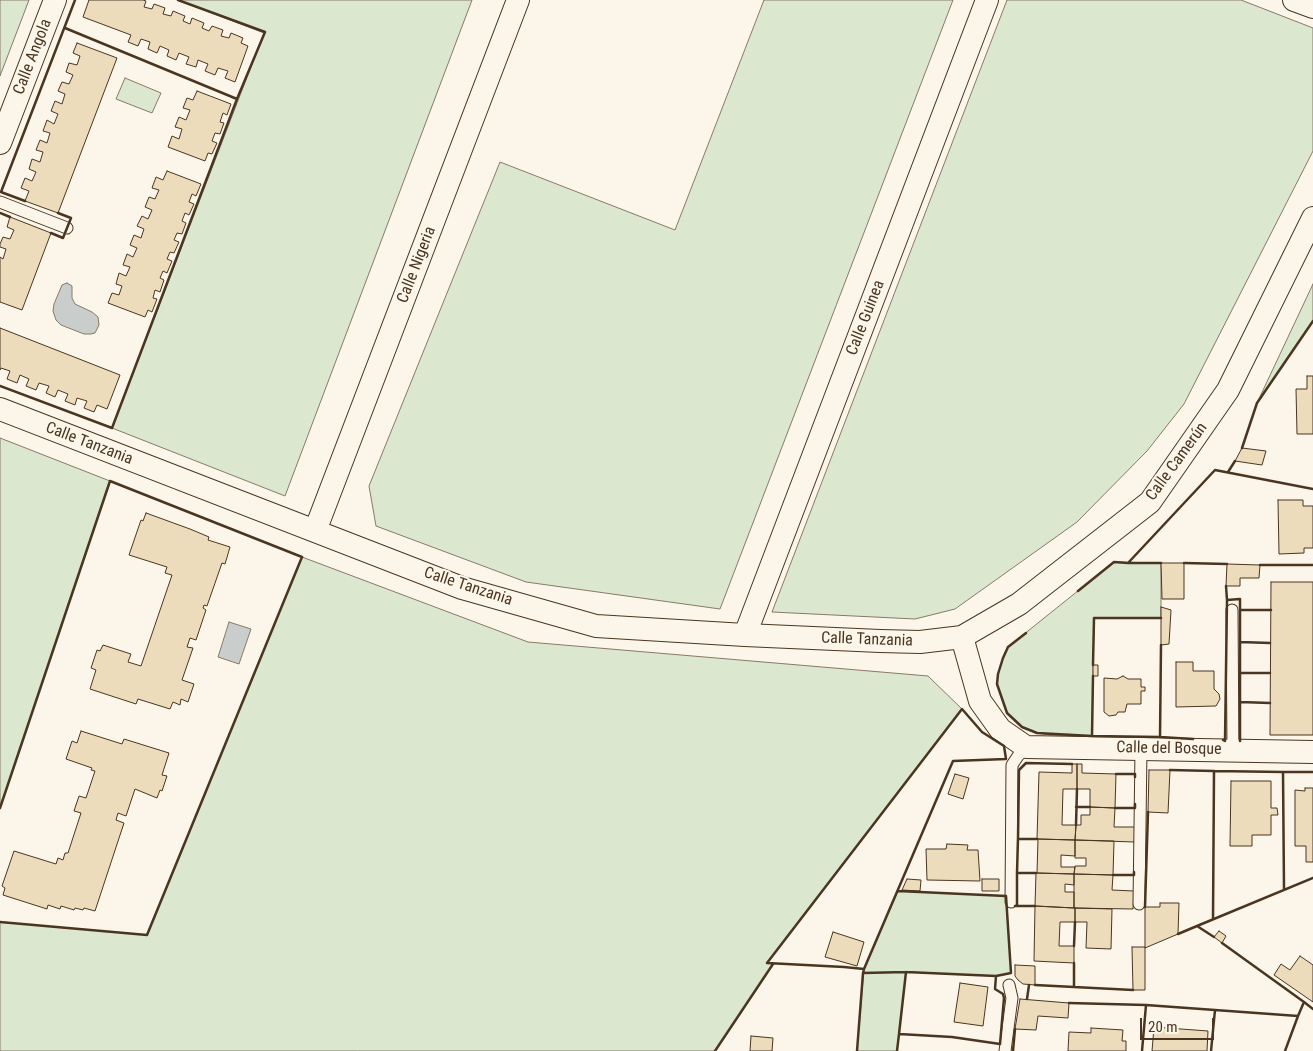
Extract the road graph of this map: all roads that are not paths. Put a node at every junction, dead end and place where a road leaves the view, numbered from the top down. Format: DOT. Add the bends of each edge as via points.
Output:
graph roads {
  1 [pos="55,0"];
  2 [pos="518,0"];
  3 [pos="987,0"];
  4 [pos="1294,0"];
  5 [pos="1313,7"];
  6 [pos="0,143"];
  7 [pos="0,202"];
  8 [pos="1313,218"];
  9 [pos="67,228"];
  10 [pos="0,409"];
  11 [pos="315,531"];
  12 [pos="1232,610"];
  13 [pos="745,635"];
  14 [pos="962,637"];
  15 [pos="1026,747"];
  16 [pos="1141,749"];
  17 [pos="1233,751"];
  18 [pos="1313,752"];
  19 [pos="1011,902"];
  20 [pos="1139,904"];
  21 [pos="1009,985"];
  22 [pos="1005,1051"];
  1 -- 6 [label="street, Calle Angola"];
  2 -- 11 [label="street, Calle Nigeria"];
  3 -- 13 [label="street, Calle Guinea"];
  4 -- 5 [label="street"];
  7 -- 9 [label="lane"];
  8 -- 14 [label="street, Calle Camerún" via="1228,390 1150,502 1019,604"];
  10 -- 11 [label="street, Calle Tanzania"];
  11 -- 13 [label="street, Calle Tanzania" via="462,588 596,626"];
  12 -- 17 [label="lane"];
  13 -- 14 [label="street, Calle Tanzania" via="920,642"];
  14 -- 15 [label="street" via="980,701 1000,729"];
  15 -- 16 [label="street, Calle del Bosque"];
  15 -- 19 [label="lane" via="1012,765"];
  16 -- 17 [label="street, Calle del Bosque"];
  16 -- 20 [label="lane"];
  17 -- 18 [label="street, Calle del Bosque"];
  21 -- 22 [label="lane" via="1012,998"];
}
